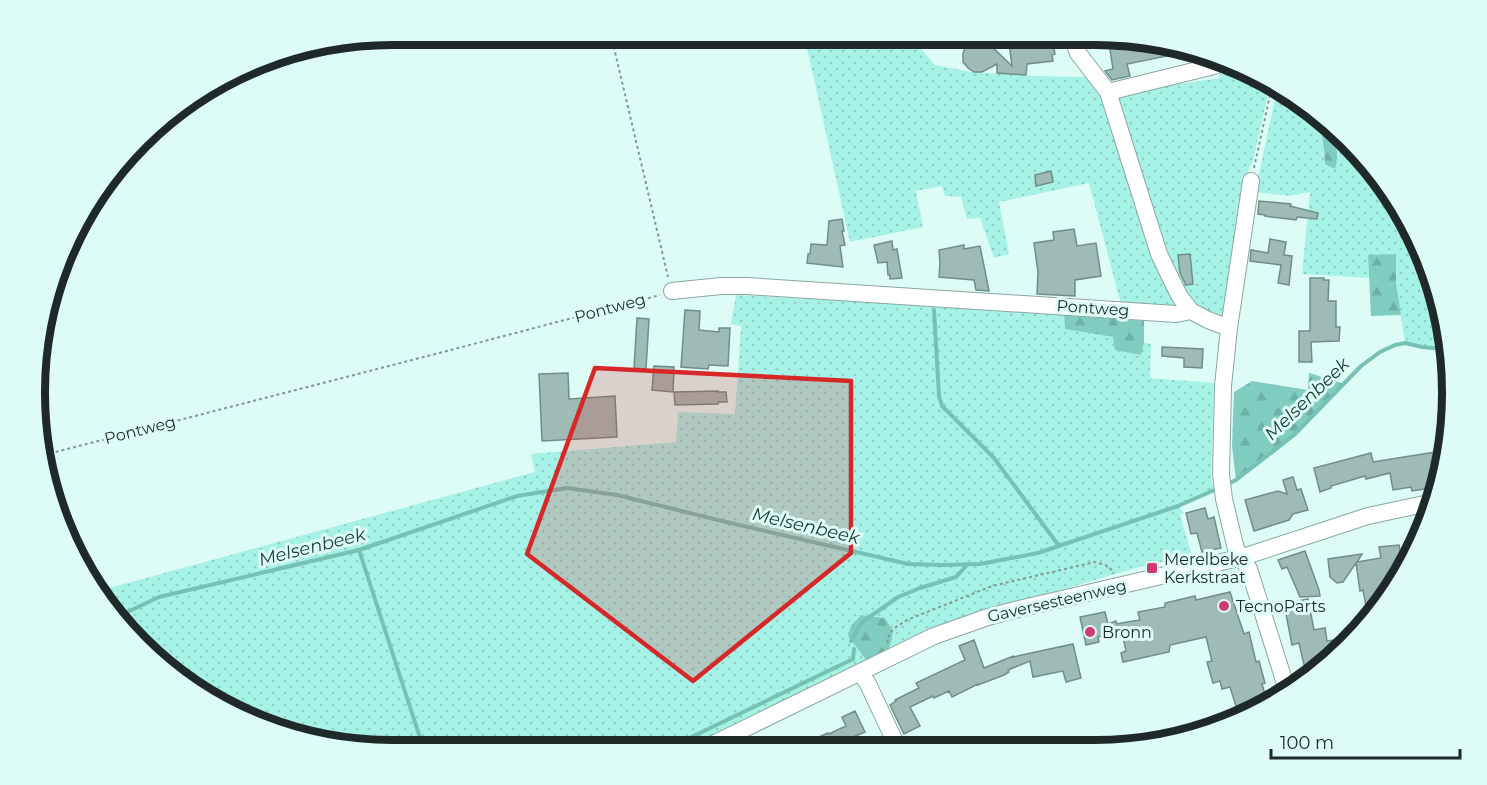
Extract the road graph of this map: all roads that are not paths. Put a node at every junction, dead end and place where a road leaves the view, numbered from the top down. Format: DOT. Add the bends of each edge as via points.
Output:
graph roads {
  1 [pos="1075,45"];
  2 [pos="1214,66"];
  3 [pos="1108,92"];
  4 [pos="1251,181"];
  5 [pos="672,291"];
  6 [pos="1191,311"];
  7 [pos="1229,328"];
  8 [pos="1424,503"];
  9 [pos="1243,557"];
  10 [pos="860,672"];
  11 [pos="1285,683"];
  12 [pos="720,740"];
  13 [pos="894,740"];
  1 -- 3 [label="street"];
  2 -- 3 [label="street"];
  3 -- 6 [label="street" via="1159,254"];
  4 -- 7 [label="street"];
  5 -- 6 [label="street, Pontweg" via="747,285 1176,314"];
  6 -- 7 [label="street, Pontweg"];
  7 -- 9 [label="street" via="1221,474 1236,549"];
  8 -- 9 [label="street, Gaversesteenweg" via="1368,516"];
  9 -- 10 [label="street, Gaversesteenweg" via="988,617 934,636"];
  9 -- 11 [label="street"];
  10 -- 12 [label="street, Gaversesteenweg"];
  10 -- 13 [label="street"];
}
